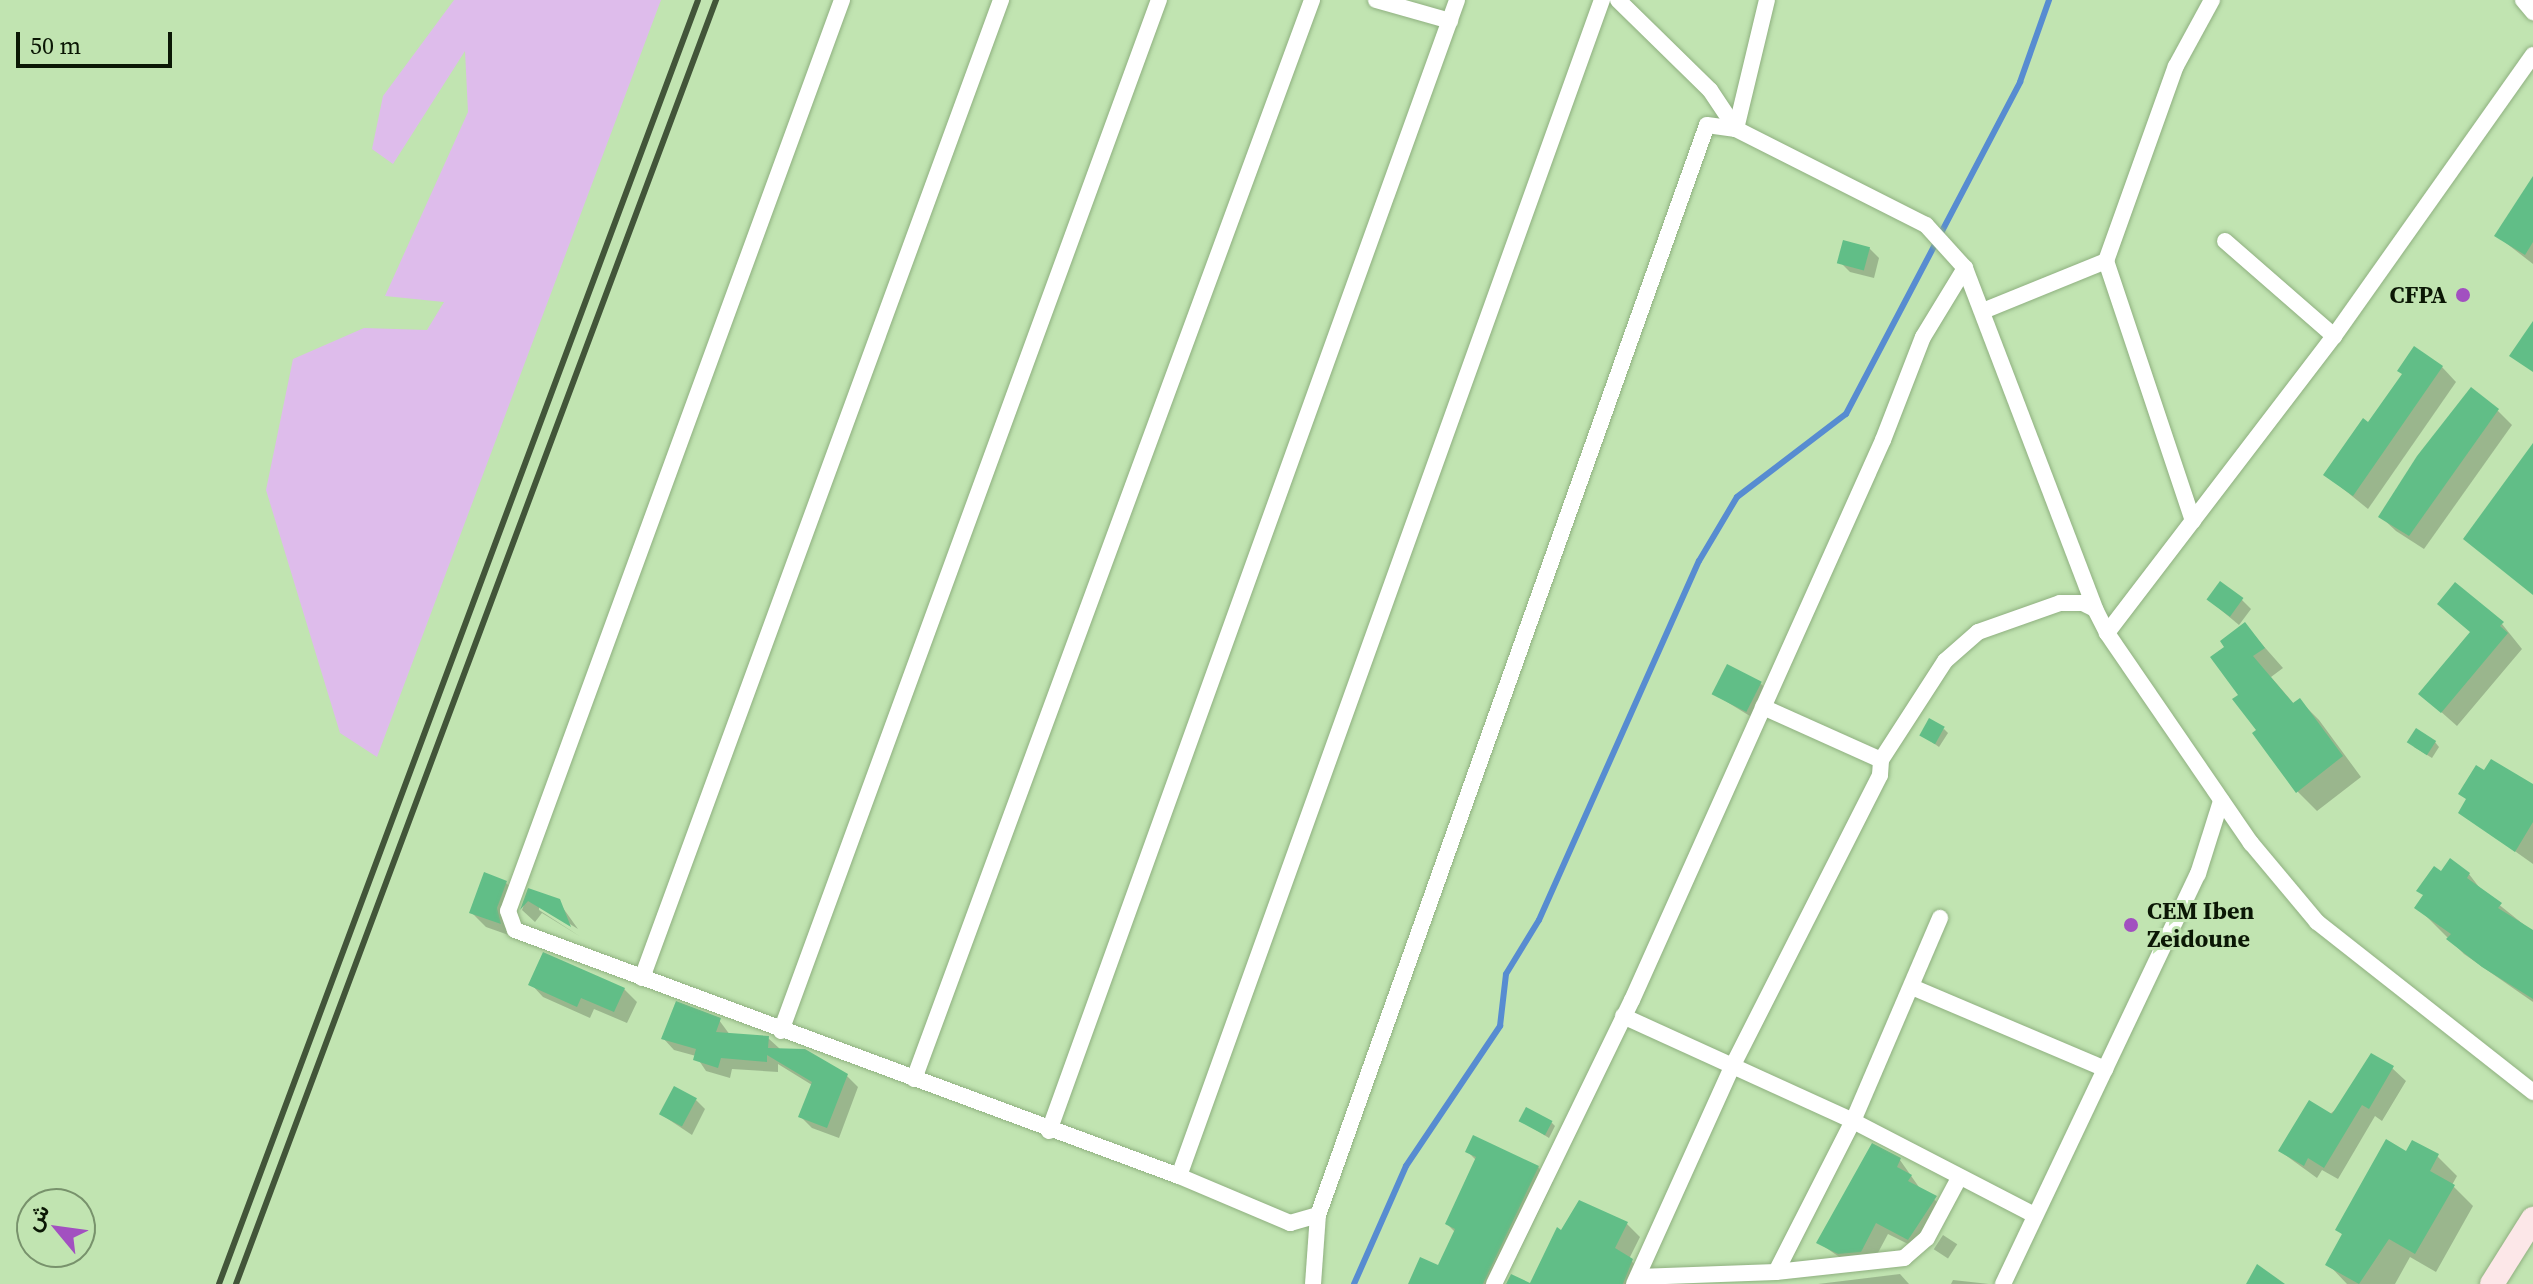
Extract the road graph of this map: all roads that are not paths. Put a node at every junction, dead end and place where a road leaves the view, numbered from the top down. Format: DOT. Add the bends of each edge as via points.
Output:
graph roads {
  1 [pos="842,0"];
  2 [pos="1001,0"];
  3 [pos="1159,0"];
  4 [pos="1312,0"];
  5 [pos="1376,0"];
  6 [pos="1457,0"];
  7 [pos="1602,0"];
  8 [pos="1618,0"];
  9 [pos="1767,0"];
  10 [pos="2212,0"];
  11 [pos="2523,0"];
  12 [pos="2533,12"];
  13 [pos="1450,21"];
  14 [pos="2533,55"];
  15 [pos="1736,129"];
  16 [pos="2225,241"];
  17 [pos="2106,261"];
  18 [pos="1965,268"];
  19 [pos="1983,311"];
  20 [pos="2334,336"];
  21 [pos="2193,521"];
  22 [pos="2095,609"];
  23 [pos="2107,633"];
  24 [pos="1763,707"];
  25 [pos="1881,760"];
  26 [pos="2221,801"];
  27 [pos="1940,918"];
  28 [pos="642,978"];
  29 [pos="1912,987"];
  30 [pos="1623,1016"];
  31 [pos="781,1031"];
  32 [pos="1733,1065"];
  33 [pos="2105,1069"];
  34 [pos="914,1079"];
  35 [pos="2533,1092"];
  36 [pos="1853,1121"];
  37 [pos="1049,1131"];
  38 [pos="1179,1176"];
  39 [pos="1959,1178"];
  40 [pos="1318,1215"];
  41 [pos="2034,1215"];
  42 [pos="2533,1219"];
  43 [pos="1776,1272"];
  44 [pos="1636,1280"];
  45 [pos="1313,1284"];
  46 [pos="1494,1284"];
  47 [pos="2003,1284"];
  48 [pos="2492,1284"];
  1 -- 28 [label="street" via="508,911 515,930"];
  2 -- 28 [label="street"];
  3 -- 31 [label="street"];
  4 -- 34 [label="street"];
  5 -- 13 [label="street"];
  6 -- 13 [label="street"];
  7 -- 38 [label="street"];
  8 -- 15 [label="street" via="1710,90"];
  9 -- 15 [label="street"];
  10 -- 17 [label="street" via="2176,66"];
  11 -- 12 [label="street"];
  13 -- 37 [label="street"];
  14 -- 20 [label="street"];
  15 -- 18 [label="street" via="1926,225"];
  15 -- 40 [label="street" via="1707,125"];
  16 -- 20 [label="street"];
  17 -- 19 [label="street"];
  17 -- 21 [label="street"];
  18 -- 19 [label="street"];
  18 -- 24 [label="street" via="1923,337 1883,440"];
  19 -- 22 [label="street"];
  20 -- 21 [label="street"];
  21 -- 23 [label="street"];
  22 -- 23 [label="street"];
  22 -- 25 [label="street" via="2060,603 1962,642"];
  23 -- 26 [label="street"];
  24 -- 25 [label="street"];
  24 -- 30 [label="street"];
  25 -- 32 [label="street" via="1880,775"];
  26 -- 33 [label="street" via="2198,874"];
  26 -- 35 [label="street" via="2317,922"];
  27 -- 29 [label="street"];
  28 -- 31 [label="street"];
  29 -- 33 [label="street"];
  29 -- 36 [label="street"];
  30 -- 32 [label="street"];
  30 -- 46 [label="street"];
  31 -- 34 [label="street"];
  32 -- 36 [label="street"];
  32 -- 44 [label="street"];
  33 -- 41 [label="street"];
  34 -- 37 [label="street"];
  36 -- 39 [label="street"];
  36 -- 43 [label="street"];
  37 -- 38 [label="street"];
  38 -- 40 [label="street" via="1290,1223"];
  39 -- 41 [label="street"];
  39 -- 43 [label="street" via="1927,1238 1904,1258"];
  40 -- 45 [label="street"];
  41 -- 47 [label="street"];
  42 -- 48 [label="street"];
  43 -- 44 [label="street"];
}
